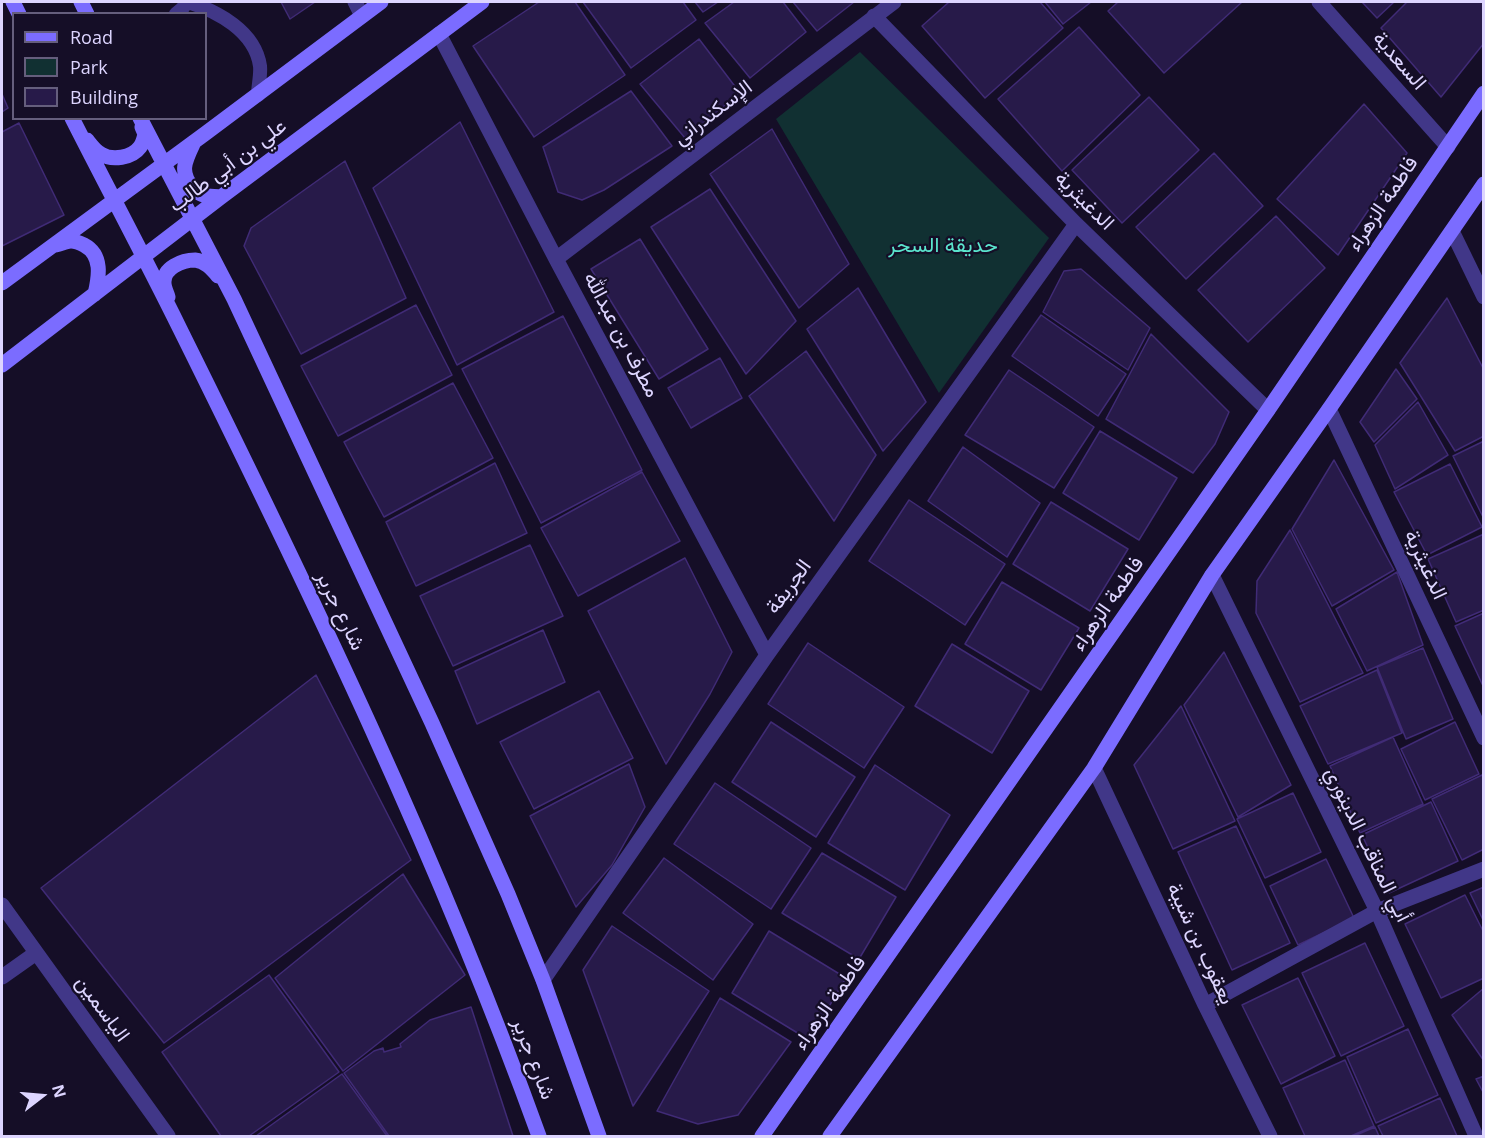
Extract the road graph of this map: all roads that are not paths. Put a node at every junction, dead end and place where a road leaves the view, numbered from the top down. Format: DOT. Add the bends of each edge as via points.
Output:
graph roads {
  1 [pos="187,2"];
  2 [pos="355,2"];
  3 [pos="381,2"];
  4 [pos="482,2"];
  5 [pos="894,2"];
  6 [pos="1319,2"];
  7 [pos="362,16"];
  8 [pos="874,16"];
  9 [pos="439,34"];
  10 [pos="1484,93"];
  11 [pos="258,95"];
  12 [pos="141,120"];
  13 [pos="141,120"];
  14 [pos="75,124"];
  15 [pos="194,142"];
  16 [pos="1448,147"];
  17 [pos="163,164"];
  18 [pos="1484,184"];
  19 [pos="221,197"];
  20 [pos="113,201"];
  21 [pos="192,219"];
  22 [pos="1076,224"];
  23 [pos="1452,231"];
  24 [pos="53,246"];
  25 [pos="143,257"];
  26 [pos="556,259"];
  27 [pos="2,284"];
  28 [pos="228,288"];
  29 [pos="95,294"];
  30 [pos="1484,297"];
  31 [pos="173,316"];
  32 [pos="2,365"];
  33 [pos="1268,410"];
  34 [pos="1329,410"];
  35 [pos="1212,575"];
  36 [pos="767,654"];
  37 [pos="1484,738"];
  38 [pos="1094,768"];
  39 [pos="1484,869"];
  40 [pos="2,905"];
  41 [pos="1377,912"];
  42 [pos="36,953"];
  43 [pos="2,977"];
  44 [pos="543,980"];
  45 [pos="1205,1005"];
  46 [pos="596,1129"];
  47 [pos="762,1136"];
  48 [pos="168,1137"];
  49 [pos="539,1137"];
  50 [pos="611,1137"];
  51 [pos="831,1137"];
  52 [pos="1270,1137"];
  53 [pos="1476,1137"];
  1 -- 11 [label="lane" via="230,22 252,45 260,66"];
  2 -- 7 [label="street"];
  3 -- 7 [label="main road, علي بن أبي طالب"];
  4 -- 9 [label="main road, علي بن أبي طالب"];
  5 -- 8 [label="street, الإسكندراني"];
  6 -- 16 [label="street, السعدية"];
  7 -- 11 [label="main road, علي بن أبي طالب"];
  8 -- 22 [label="street, الدغيثرية"];
  8 -- 26 [label="street, الإسكندراني"];
  9 -- 19 [label="main road, علي بن أبي طالب"];
  9 -- 26 [label="street, مطرف بن عبدالله"];
  10 -- 16 [label="main road, فاطمة الزهراء"];
  11 -- 15 [label="main road, علي بن أبي طالب"];
  12 -- 14 [label="main road" via="145,134 141,146 116,158 99,153"];
  13 -- 17 [label="main road, شارع جرير"];
  14 -- 20 [label="main road, شارع جرير"];
  15 -- 17 [label="main road, علي بن أبي طالب"];
  15 -- 19 [label="main road" via="185,161 187,181 202,195"];
  16 -- 33 [label="main road, فاطمة الزهراء"];
  17 -- 20 [label="main road, علي بن أبي طالب"];
  17 -- 21 [label="main road, شارع جرير"];
  18 -- 23 [label="main road"];
  19 -- 21 [label="main road, علي بن أبي طالب"];
  20 -- 24 [label="main road, علي بن أبي طالب"];
  20 -- 25 [label="main road, شارع جرير"];
  21 -- 25 [label="main road, علي بن أبي طالب"];
  21 -- 28 [label="main road, شارع جرير"];
  22 -- 33 [label="street, الدغيثرية"];
  22 -- 36 [label="street, الجريفة"];
  23 -- 30 [label="street"];
  23 -- 34 [label="main road"];
  24 -- 27 [label="main road, علي بن أبي طالب"];
  24 -- 29 [label="main road" via="71,241 90,248 99,266"];
  25 -- 29 [label="main road, علي بن أبي طالب"];
  25 -- 31 [label="main road, شارع جرير"];
  26 -- 36 [label="street, مطرف بن عبدالله"];
  28 -- 31 [label="main road" via="202,262 176,264 168,270 164,282"];
  28 -- 44 [label="main road, شارع جرير" via="403,660"];
  29 -- 32 [label="main road, علي بن أبي طالب"];
  31 -- 49 [label="main road, شارع جرير" via="403,796 469,952"];
  33 -- 47 [label="main road, فاطمة الزهراء"];
  34 -- 35 [label="main road"];
  34 -- 37 [label="street, الدغيثرية"];
  35 -- 38 [label="main road"];
  35 -- 41 [label="street, أبي المناقب الدينوري"];
  36 -- 44 [label="street, الجريفة"];
  38 -- 45 [label="street, يعقوب بن شيبة"];
  38 -- 51 [label="main road"];
  39 -- 41 [label="street"];
  40 -- 42 [label="street, الياسمين"];
  41 -- 45 [label="street"];
  41 -- 53 [label="street, أبي المناقب الدينوري"];
  42 -- 43 [label="street"];
  42 -- 48 [label="street, الياسمين"];
  44 -- 46 [label="main road, شارع جرير"];
  45 -- 52 [label="street, يعقوب بن شيبة"];
  46 -- 50 [label="main road"];
}
